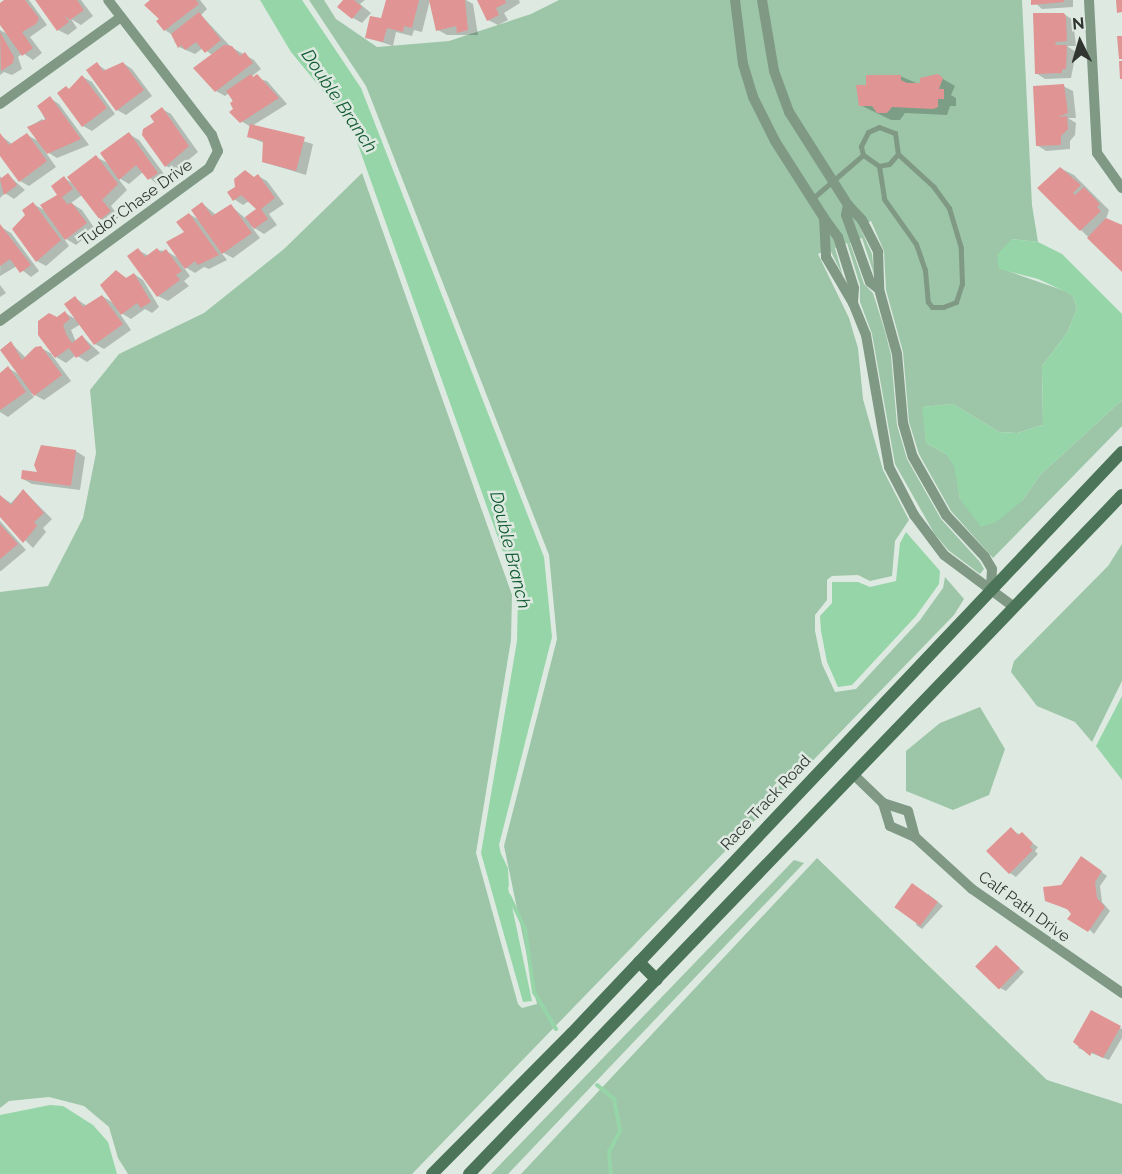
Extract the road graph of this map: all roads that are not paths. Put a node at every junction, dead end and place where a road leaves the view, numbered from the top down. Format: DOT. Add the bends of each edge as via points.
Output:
graph roads {
  1 [pos="108,0"];
  2 [pos="735,0"];
  3 [pos="762,0"];
  4 [pos="1089,0"];
  5 [pos="121,17"];
  6 [pos="0,104"];
  7 [pos="898,154"];
  8 [pos="863,155"];
  9 [pos="879,166"];
  10 [pos="834,179"];
  11 [pos="1122,188"];
  12 [pos="813,198"];
  13 [pos="848,205"];
  14 [pos="824,218"];
  15 [pos="879,289"];
  16 [pos="854,303"];
  17 [pos="0,321"];
  18 [pos="1122,452"];
  19 [pos="1122,495"];
  20 [pos="991,587"];
  21 [pos="1014,607"];
  22 [pos="853,774"];
  23 [pos="883,803"];
  24 [pos="915,837"];
  25 [pos="639,962"];
  26 [pos="657,980"];
  27 [pos="1122,993"];
  28 [pos="432,1174"];
  29 [pos="469,1174"];
  1 -- 5 [label="street, Tudor Chase Drive"];
  2 -- 12 [label="street" via="743,64 753,98 775,141"];
  3 -- 10 [label="street" via="774,71 789,112"];
  4 -- 11 [label="street" via="1098,153"];
  5 -- 6 [label="street"];
  5 -- 17 [label="street, Tudor Chase Drive" via="212,135 218,152 214,162"];
  7 -- 8 [label="lane" via="895,133 879,127 864,137"];
  7 -- 9 [label="lane" via="889,164"];
  7 -- 9 [label="lane" via="934,187 949,208 961,249 962,284 956,302 932,307 928,302 925,270 916,244 884,199"];
  8 -- 9 [label="lane"];
  8 -- 10 [label="lane"];
  10 -- 12 [label="lane"];
  10 -- 13 [label="street"];
  12 -- 14 [label="street"];
  13 -- 15 [label="street" via="846,215 870,282"];
  13 -- 15 [label="street" via="862,220 878,252"];
  14 -- 16 [label="street" via="838,237 854,288"];
  14 -- 16 [label="street" via="826,257"];
  15 -- 20 [label="street" via="897,354 903,423 913,457 946,515 985,557 992,570"];
  16 -- 20 [label="street" via="866,335 889,467 914,515 944,555"];
  18 -- 20 [label="main road, Race Track Road"];
  19 -- 21 [label="main road"];
  20 -- 21 [label="street"];
  20 -- 25 [label="main road, Race Track Road"];
  21 -- 22 [label="main road"];
  22 -- 23 [label="street, Calf Path Drive"];
  22 -- 26 [label="main road"];
  23 -- 24 [label="street, Calf Path Drive" via="890,826"];
  23 -- 24 [label="street, Calf Path Drive" via="908,812"];
  24 -- 27 [label="street, Calf Path Drive" via="972,889"];
  25 -- 26 [label="main road"];
  25 -- 28 [label="main road, Race Track Road"];
  26 -- 29 [label="main road"];
}
